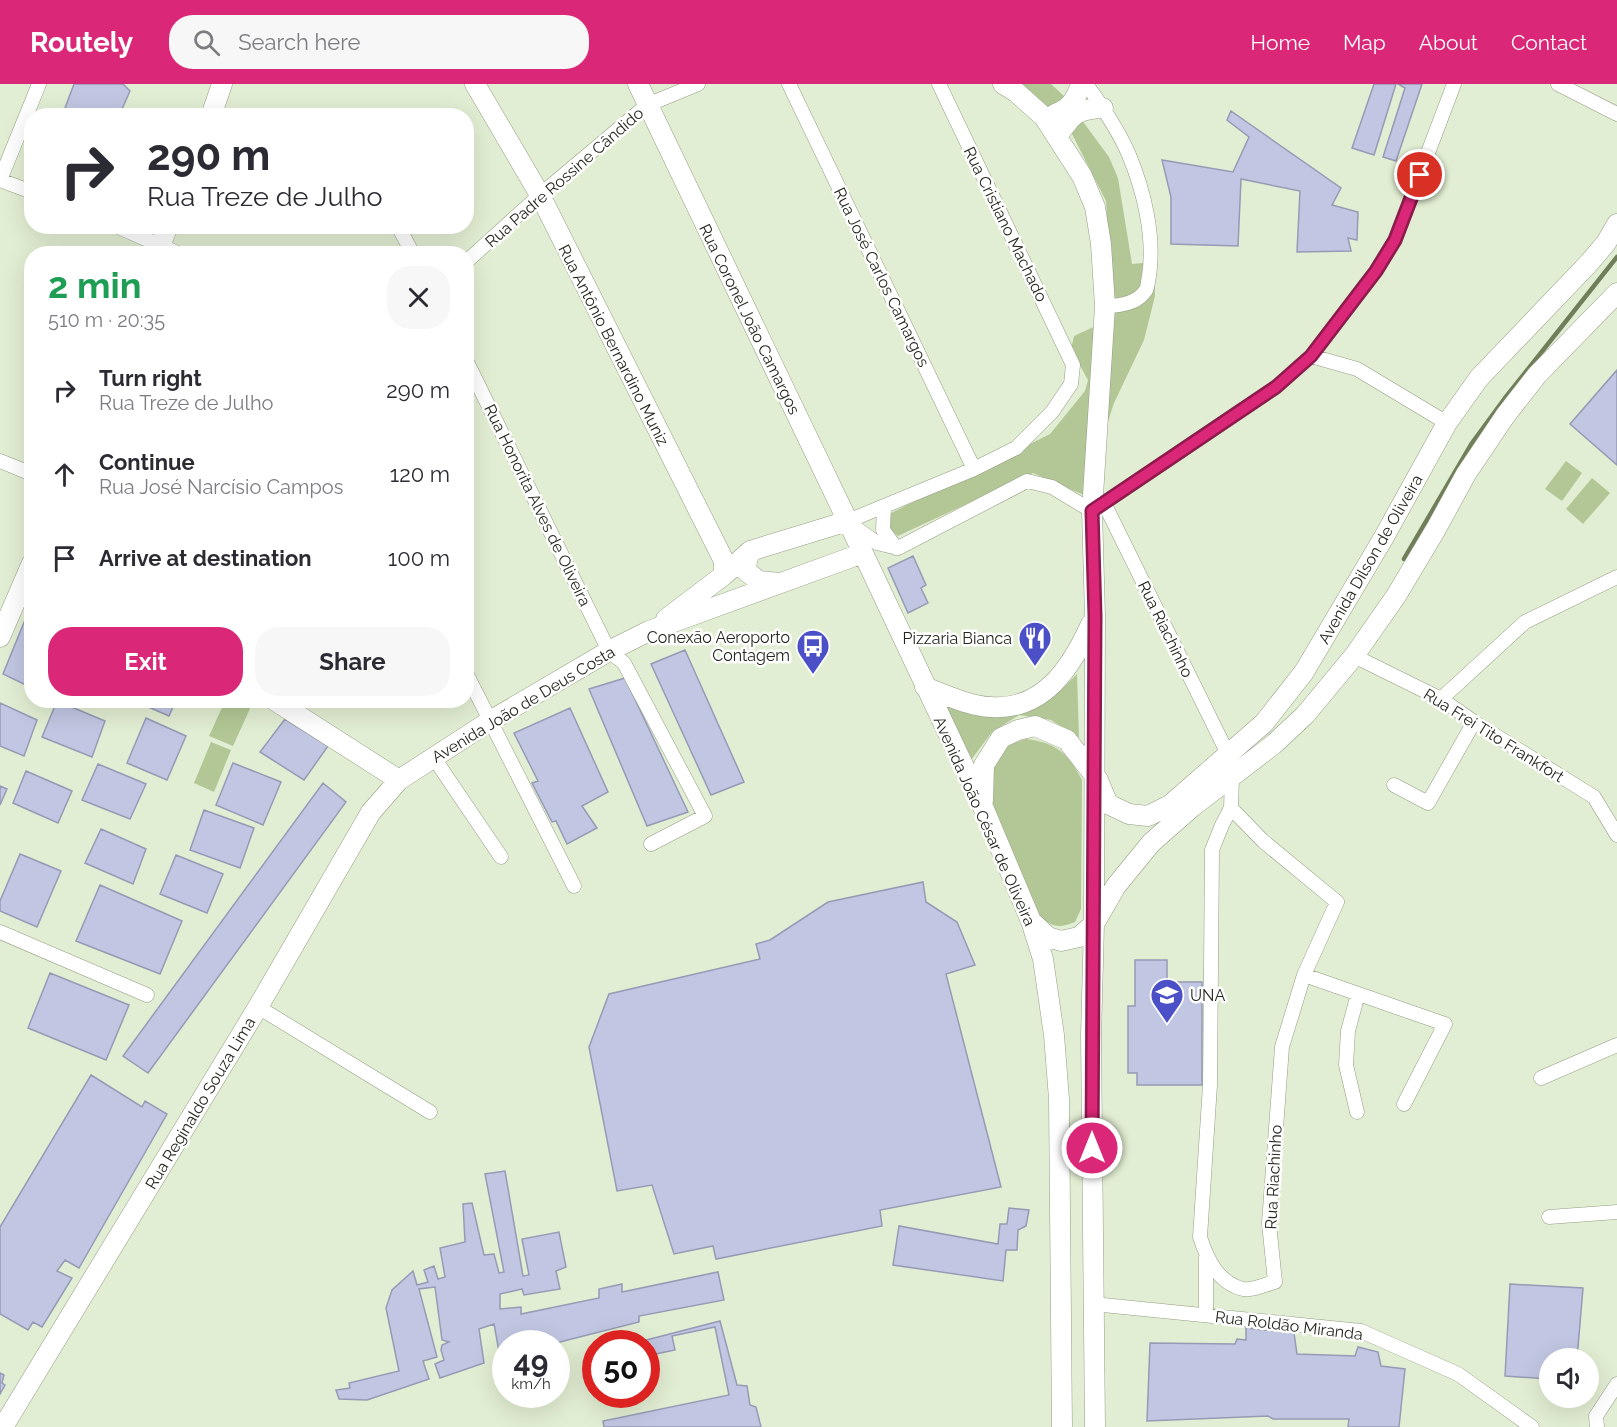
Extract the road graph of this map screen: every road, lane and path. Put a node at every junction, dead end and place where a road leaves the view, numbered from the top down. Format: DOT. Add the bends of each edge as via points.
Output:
graph roads {
  1 [pos="39,84"];
  2 [pos="222,84"];
  3 [pos="475,84"];
  4 [pos="638,84"];
  5 [pos="698,84"];
  6 [pos="789,84"];
  7 [pos="939,84"];
  8 [pos="1003,84"];
  9 [pos="1081,84"];
  10 [pos="1086,84"];
  11 [pos="1454,84"];
  12 [pos="1558,84"];
  13 [pos="647,105"];
  14 [pos="29,108"];
  15 [pos="214,108"];
  16 [pos="1103,108"];
  17 [pos="1617,114"];
  18 [pos="1044,117"];
  19 [pos="24,121"];
  20 [pos="1057,137"];
  21 [pos="0,180"];
  22 [pos="24,189"];
  23 [pos="540,195"];
  24 [pos="1617,224"];
  25 [pos="131,234"];
  26 [pos="153,246"];
  27 [pos="474,255"];
  28 [pos="1617,293"];
  29 [pos="1105,306"];
  30 [pos="1311,356"];
  31 [pos="1073,365"];
  32 [pos="474,376"];
  33 [pos="1447,423"];
  34 [pos="0,461"];
  35 [pos="975,469"];
  36 [pos="24,471"];
  37 [pos="884,506"];
  38 [pos="1098,507"];
  39 [pos="848,521"];
  40 [pos="896,548"];
  41 [pos="750,551"];
  42 [pos="863,553"];
  43 [pos="724,575"];
  44 [pos="1617,577"];
  45 [pos="782,583"];
  46 [pos="761,591"];
  47 [pos="24,595"];
  48 [pos="1095,616"];
  49 [pos="649,631"];
  50 [pos="0,637"];
  51 [pos="609,651"];
  52 [pos="1354,656"];
  53 [pos="925,687"];
  54 [pos="474,689"];
  55 [pos="1441,699"];
  56 [pos="286,708"];
  57 [pos="490,722"];
  58 [pos="1474,722"];
  59 [pos="1228,754"];
  60 [pos="434,758"];
  61 [pos="1094,774"];
  62 [pos="1232,777"];
  63 [pos="399,780"];
  64 [pos="1394,785"];
  65 [pos="982,807"];
  66 [pos="1231,808"];
  67 [pos="1617,835"];
  68 [pos="651,844"];
  69 [pos="501,857"];
  70 [pos="574,886"];
  71 [pos="1030,921"];
  72 [pos="1094,924"];
  73 [pos="0,933"];
  74 [pos="1304,975"];
  75 [pos="1358,994"];
  76 [pos="147,995"];
  77 [pos="258,1007"];
  78 [pos="1617,1045"];
  79 [pos="1541,1078"];
  80 [pos="1404,1104"];
  81 [pos="430,1112"];
  82 [pos="1357,1112"];
  83 [pos="1617,1212"];
  84 [pos="1549,1217"];
  85 [pos="1206,1257"];
  86 [pos="1093,1304"];
  87 [pos="1206,1315"];
  88 [pos="1617,1384"];
  89 [pos="3,1427"];
  90 [pos="1062,1427"];
  91 [pos="1095,1427"];
  92 [pos="1532,1427"];
  93 [pos="1597,1427"];
  1 -- 14 [label="street"];
  2 -- 15 [label="main road"];
  3 -- 23 [label="main road, Rua Antônio Bernardino Muniz"];
  4 -- 13 [label="main road, Rua Coronel João Camargos"];
  5 -- 13 [label="street, Rua Padre Rossine Cândido"];
  6 -- 35 [label="street, Rua José Carlos Camargos"];
  7 -- 31 [label="street, Rua Cristiano Machado"];
  8 -- 18 [label="main road"];
  9 -- 18 [label="main road" via="1067,110"];
  10 -- 16 [label="street"];
  11 -- 30 [label="street" via="1395,240"];
  12 -- 17 [label="street"];
  13 -- 23 [label="street, Rua Padre Rossine Cândido"];
  13 -- 39 [label="main road, Rua Coronel João Camargos"];
  16 -- 20 [label="main road" via="1086,109 1071,117"];
  16 -- 29 [label="street" via="1129,154 1144,203 1151,260 1147,289 1120,306"];
  18 -- 20 [label="main road"];
  19 -- 21 [label="street"];
  20 -- 29 [label="main road" via="1082,176 1095,207"];
  21 -- 22 [label="street"];
  23 -- 27 [label="street, Rua Padre Rossine Cândido"];
  23 -- 43 [label="main road, Rua Antônio Bernardino Muniz" via="724,561"];
  24 -- 33 [label="main road, Avenida Dilson de Oliveira" via="1589,263 1479,378"];
  25 -- 26 [label="street"];
  28 -- 52 [label="main road, Avenida Dilson de Oliveira" via="1537,375 1505,416 1466,474 1396,596"];
  29 -- 38 [label="main road"];
  30 -- 33 [label="street" via="1357,369"];
  30 -- 38 [label="street" via="1276,387"];
  31 -- 35 [label="street, Avenida João de Deus Costa" via="1071,384 1053,412 1016,448"];
  32 -- 51 [label="street, Rua Honorita Alves de Oliveira"];
  33 -- 59 [label="main road, Avenida Dilson de Oliveira" via="1304,672 1264,723"];
  34 -- 36 [label="street"];
  35 -- 37 [label="street, Avenida João de Deus Costa"];
  37 -- 39 [label="street, Avenida João de Deus Costa"];
  37 -- 40 [label="street" via="883,530"];
  38 -- 40 [label="street" via="1027,481"];
  38 -- 48 [label="main road"];
  38 -- 59 [label="street, Rua Riachinho"];
  39 -- 40 [label="street" via="877,543"];
  39 -- 41 [label="main road, Avenida João de Deus Costa"];
  39 -- 42 [label="main road, Rua Coronel João Camargos"];
  41 -- 43 [label="main road, Avenida João de Deus Costa"];
  41 -- 45 [label="main road" via="747,571 759,581"];
  42 -- 45 [label="main road, Avenida João de Deus Costa"];
  42 -- 53 [label="main road, Avenida João César de Oliveira"];
  43 -- 46 [label="main road"];
  43 -- 49 [label="main road, Avenida João de Deus Costa"];
  44 -- 55 [label="street" via="1525,622"];
  45 -- 46 [label="main road, Avenida João de Deus Costa"];
  46 -- 49 [label="main road, Avenida João de Deus Costa"];
  47 -- 50 [label="main road"];
  48 -- 53 [label="main road" via="1076,656 1054,683 1026,704 992,707 954,699"];
  48 -- 61 [label="main road"];
  49 -- 51 [label="main road, Avenida João de Deus Costa"];
  51 -- 57 [label="main road, Avenida João de Deus Costa"];
  51 -- 68 [label="street, Rua Honorita Alves de Oliveira" via="624,663 705,816"];
  52 -- 55 [label="street, Rua Frei Tito Frankfort"];
  52 -- 62 [label="main road, Avenida Dilson de Oliveira" via="1305,715"];
  53 -- 65 [label="main road, Avenida João César de Oliveira"];
  54 -- 57 [label="street"];
  55 -- 58 [label="street, Rua Frei Tito Frankfort"];
  56 -- 63 [label="main road"];
  57 -- 60 [label="main road, Avenida João de Deus Costa"];
  57 -- 70 [label="street"];
  58 -- 64 [label="street" via="1428,803"];
  58 -- 67 [label="street, Rua Frei Tito Frankfort" via="1594,797"];
  59 -- 61 [label="main road, Avenida Dilson de Oliveira" via="1170,805 1148,816 1129,814 1108,804"];
  60 -- 63 [label="main road, Avenida João de Deus Costa"];
  60 -- 69 [label="street"];
  61 -- 65 [label="main road" via="1067,740 1035,726 1018,730 1001,738 984,765"];
  61 -- 72 [label="main road"];
  62 -- 66 [label="street, Rua Riachinho"];
  62 -- 72 [label="main road, Avenida Dilson de Oliveira" via="1150,843 1116,886"];
  63 -- 77 [label="main road, Rua Reginaldo Souza Lima" via="372,812"];
  65 -- 71 [label="main road, Avenida João César de Oliveira"];
  66 -- 74 [label="street, Rua Riachinho" via="1263,841 1337,902"];
  66 -- 85 [label="street, Rua Riachinho" via="1212,850 1210,1085 1200,1237"];
  71 -- 72 [label="main road" via="1047,937 1061,941 1079,937"];
  71 -- 90 [label="main road, Avenida João César de Oliveira" via="1043,959 1059,1099"];
  72 -- 86 [label="main road"];
  73 -- 76 [label="street"];
  74 -- 75 [label="street"];
  74 -- 85 [label="street, Rua Riachinho" via="1282,1047 1269,1223 1275,1282 1245,1289 1223,1280"];
  75 -- 80 [label="street" via="1445,1024"];
  75 -- 82 [label="street" via="1348,1032 1346,1065"];
  77 -- 81 [label="street"];
  77 -- 89 [label="main road, Rua Reginaldo Souza Lima"];
  78 -- 79 [label="street"];
  83 -- 84 [label="street"];
  85 -- 87 [label="street"];
  86 -- 87 [label="street, Rua Roldão Miranda"];
  86 -- 91 [label="main road"];
  87 -- 92 [label="street, Rua Roldão Miranda" via="1361,1331 1458,1374"];
  88 -- 93 [label="street" via="1596,1416"];
}
